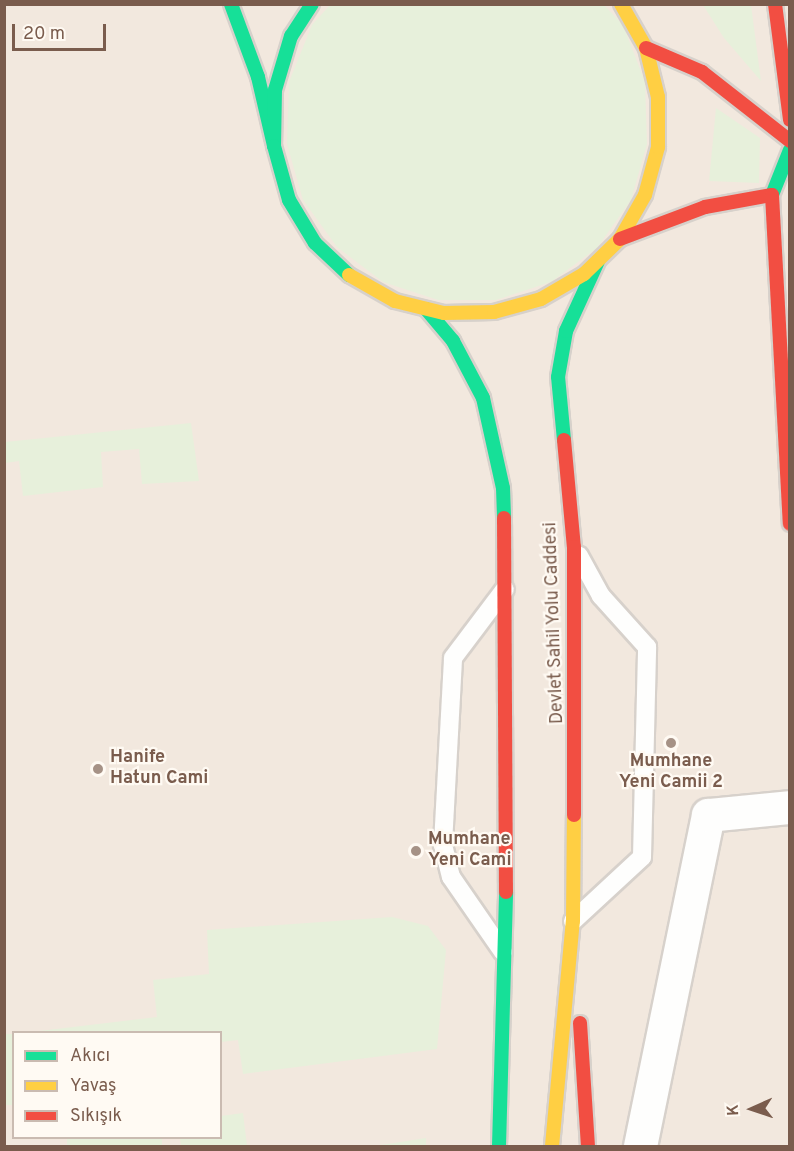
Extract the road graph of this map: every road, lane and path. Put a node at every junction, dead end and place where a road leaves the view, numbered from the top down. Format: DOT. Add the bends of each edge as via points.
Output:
graph roads {
  1 [pos="231,4"];
  2 [pos="312,4"];
  3 [pos="621,4"];
  4 [pos="775,4"];
  5 [pos="646,48"];
  6 [pos="789,120"];
  7 [pos="789,141"];
  8 [pos="274,146"];
  9 [pos="789,150"];
  10 [pos="772,195"];
  11 [pos="620,239"];
  12 [pos="598,261"];
  13 [pos="426,309"];
  14 [pos="789,524"];
  15 [pos="574,547"];
  16 [pos="507,588"];
  17 [pos="789,807"];
  18 [pos="573,921"];
  19 [pos="504,953"];
  20 [pos="499,1146"];
  21 [pos="552,1146"];
  22 [pos="588,1146"];
  23 [pos="640,1146"];
  1 -- 8 [label="main road" via="258,76"];
  2 -- 8 [label="main road, Devlet Sahil Yolu Caddesi" via="291,36 275,90"];
  3 -- 5 [label="main road, Devlet Sahil Yolu Caddesi"];
  4 -- 6 [label="main road"];
  5 -- 7 [label="main road" via="702,72"];
  5 -- 11 [label="main road, Devlet Sahil Yolu Caddesi" via="658,97 658,147 645,195"];
  8 -- 13 [label="main road, Devlet Sahil Yolu Caddesi" via="290,200 315,243 352,277 396,301"];
  9 -- 10 [label="main road"];
  10 -- 11 [label="main road, Devlet Sahil Yolu Caddesi" via="705,207"];
  10 -- 14 [label="main road"];
  11 -- 12 [label="main road, Devlet Sahil Yolu Caddesi"];
  12 -- 13 [label="main road, Devlet Sahil Yolu Caddesi" via="542,299 494,312"];
  12 -- 15 [label="main road, Devlet Sahil Yolu Caddesi" via="566,331 558,377"];
  13 -- 16 [label="main road" via="453,341 483,398 503,488"];
  15 -- 18 [label="main road, Devlet Sahil Yolu Caddesi"];
  15 -- 18 [label="lane" via="601,596 647,647 642,857"];
  16 -- 19 [label="main road" via="509,800"];
  16 -- 19 [label="lane" via="453,658 443,844 451,877"];
  17 -- 23 [label="street" via="708,815"];
  18 -- 21 [label="main road, Devlet Sahil Yolu Caddesi"];
  18 -- 22 [label="main road, Devlet Sahil Yolu Caddesi"];
  19 -- 20 [label="main road"];
}
